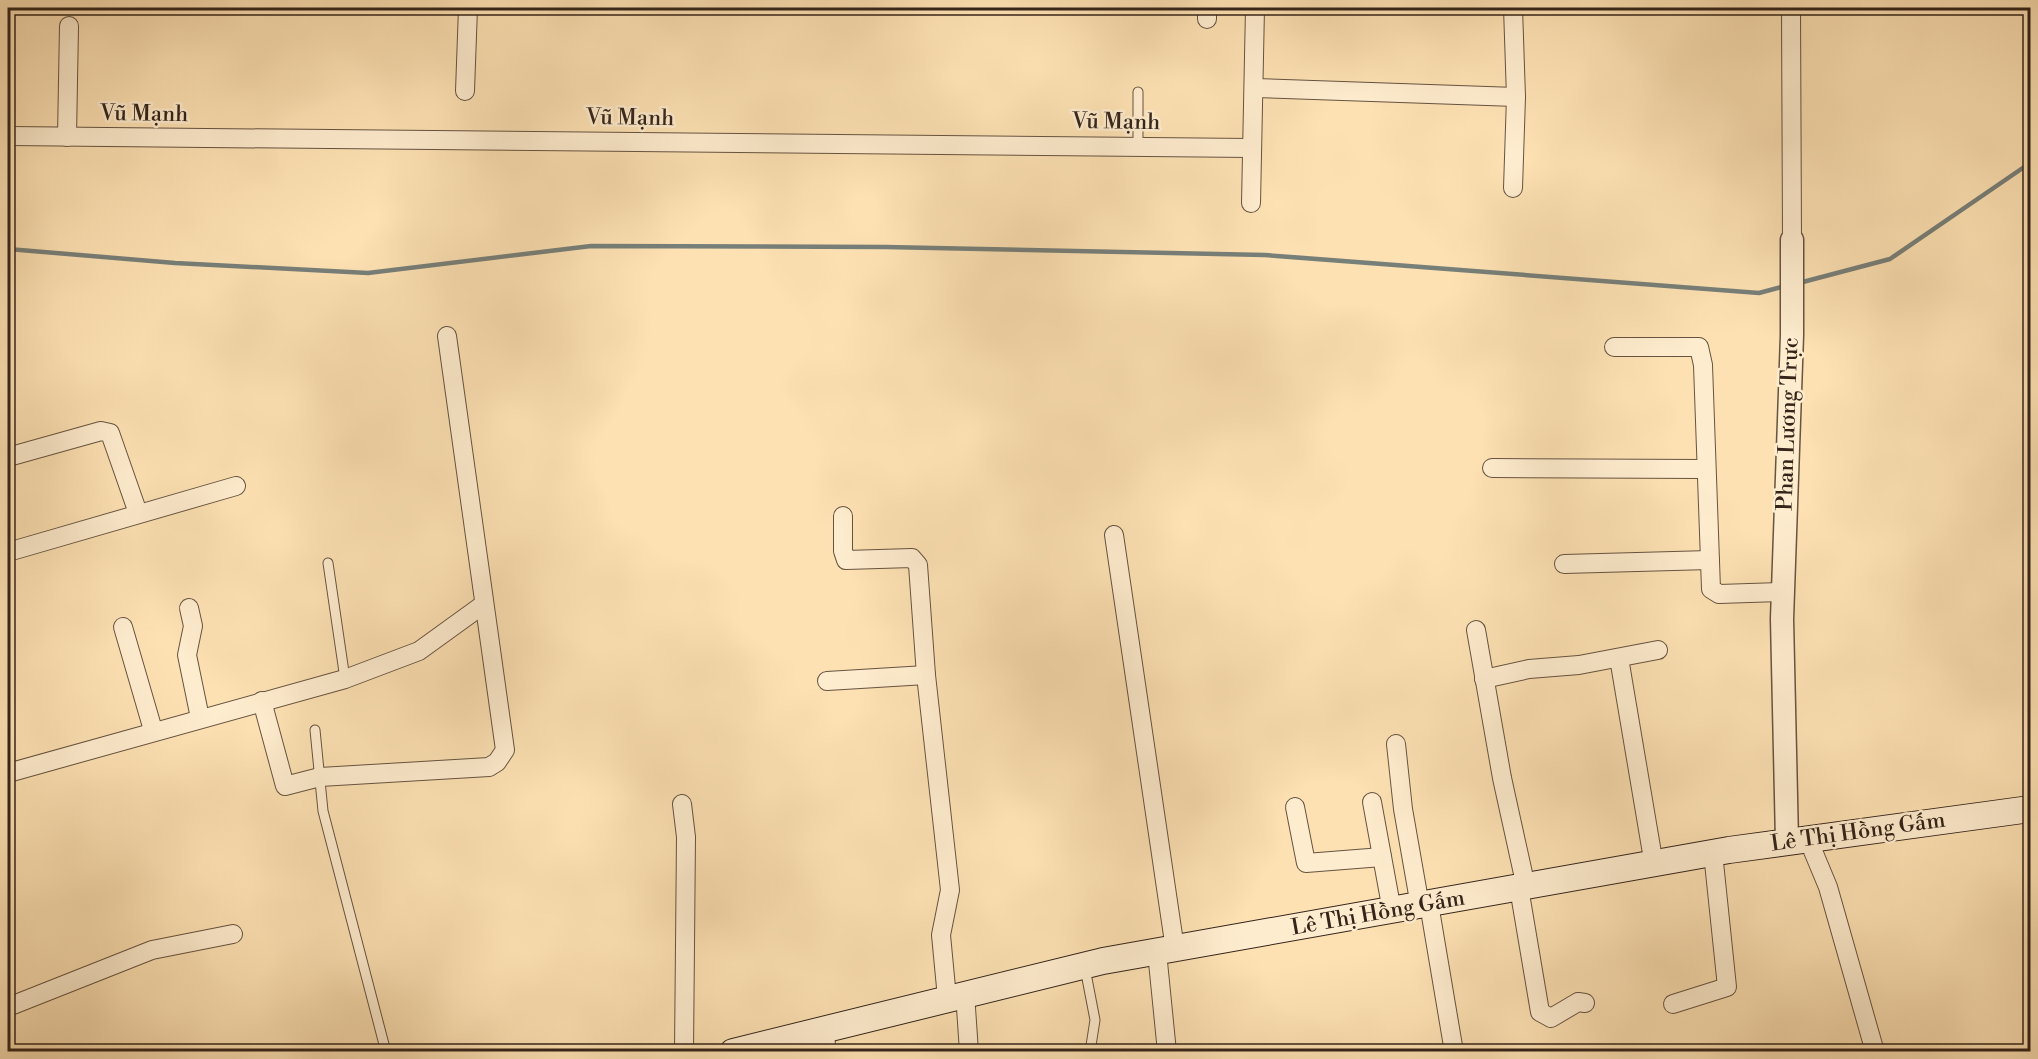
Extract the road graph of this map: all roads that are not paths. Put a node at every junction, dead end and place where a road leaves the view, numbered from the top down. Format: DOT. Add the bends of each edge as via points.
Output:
graph roads {
  1 [pos="468,8"];
  2 [pos="1255,8"];
  3 [pos="1513,8"];
  4 [pos="1791,8"];
  5 [pos="69,26"];
  6 [pos="1254,88"];
  7 [pos="465,91"];
  8 [pos="1138,92"];
  9 [pos="1516,97"];
  10 [pos="8,136"];
  11 [pos="67,137"];
  12 [pos="1138,147"];
  13 [pos="1252,148"];
  14 [pos="1513,188"];
  15 [pos="1251,203"];
  16 [pos="1792,240"];
  17 [pos="447,336"];
  18 [pos="1614,347"];
  19 [pos="8,457"];
  20 [pos="1492,468"];
  21 [pos="1705,469"];
  22 [pos="236,486"];
  23 [pos="138,513"];
  24 [pos="843,516"];
  25 [pos="1114,535"];
  26 [pos="8,552"];
  27 [pos="1710,560"];
  28 [pos="328,562"];
  29 [pos="1564,564"];
  30 [pos="1782,592"];
  31 [pos="484,604"];
  32 [pos="189,608"];
  33 [pos="123,627"];
  34 [pos="1476,630"];
  35 [pos="1658,650"];
  36 [pos="1619,658"];
  37 [pos="926,675"];
  38 [pos="345,679"];
  39 [pos="1484,679"];
  40 [pos="827,681"];
  41 [pos="262,700"];
  42 [pos="200,718"];
  43 [pos="153,730"];
  44 [pos="315,730"];
  45 [pos="1396,744"];
  46 [pos="8,773"];
  47 [pos="320,777"];
  48 [pos="1372,802"];
  49 [pos="682,804"];
  50 [pos="1295,807"];
  51 [pos="2031,809"];
  52 [pos="1798,840"];
  53 [pos="1713,853"];
  54 [pos="1382,857"];
  55 [pos="1653,865"];
  56 [pos="1523,888"];
  57 [pos="1425,905"];
  58 [pos="1392,911"];
  59 [pos="233,934"];
  60 [pos="1166,951"];
  61 [pos="1084,965"];
  62 [pos="956,995"];
  63 [pos="1585,1003"];
  64 [pos="1673,1004"];
  65 [pos="8,1007"];
  66 [pos="825,1040"];
  67 [pos="386,1052"];
  68 [pos="684,1052"];
  69 [pos="733,1052"];
  70 [pos="969,1052"];
  71 [pos="1090,1052"];
  72 [pos="1167,1052"];
  73 [pos="1454,1052"];
  74 [pos="1875,1052"];
  1 -- 7 [label="street"];
  2 -- 6 [label="street"];
  3 -- 9 [label="street"];
  4 -- 16 [label="street, Phan Lương Trực"];
  5 -- 11 [label="street"];
  6 -- 9 [label="street"];
  6 -- 13 [label="street"];
  8 -- 12 [label="lane"];
  9 -- 14 [label="street"];
  10 -- 11 [label="street, Vũ Mạnh"];
  11 -- 12 [label="street, Vũ Mạnh"];
  12 -- 13 [label="street, Vũ Mạnh"];
  13 -- 15 [label="street"];
  16 -- 30 [label="street, Phan Lương Trực"];
  17 -- 31 [label="street"];
  18 -- 21 [label="street" via="1699,347 1703,366"];
  19 -- 23 [label="street" via="101,431 110,433"];
  20 -- 21 [label="street"];
  21 -- 27 [label="street"];
  22 -- 23 [label="street"];
  23 -- 26 [label="street"];
  24 -- 37 [label="street" via="846,560 916,560"];
  25 -- 60 [label="street"];
  27 -- 29 [label="street"];
  27 -- 30 [label="street" via="1714,593"];
  28 -- 38 [label="lane"];
  30 -- 52 [label="street, Phan Lương Trực"];
  31 -- 38 [label="street" via="419,651"];
  31 -- 47 [label="street" via="506,743 497,762 489,766"];
  32 -- 42 [label="street" via="193,626 187,655"];
  33 -- 43 [label="street"];
  34 -- 39 [label="street"];
  35 -- 36 [label="street"];
  36 -- 39 [label="street"];
  36 -- 55 [label="street"];
  37 -- 40 [label="street"];
  37 -- 62 [label="street" via="950,890 941,935"];
  38 -- 41 [label="street"];
  39 -- 56 [label="street"];
  41 -- 42 [label="street"];
  41 -- 47 [label="street" via="285,786"];
  42 -- 43 [label="street"];
  43 -- 46 [label="street"];
  44 -- 47 [label="lane"];
  45 -- 57 [label="street" via="1403,809"];
  47 -- 67 [label="lane" via="323,811"];
  48 -- 54 [label="street"];
  49 -- 68 [label="street" via="686,837"];
  50 -- 54 [label="street" via="1305,863"];
  51 -- 52 [label="main road, Lê Thị Hồng Gấm"];
  52 -- 53 [label="main road, Lê Thị Hồng Gấm"];
  52 -- 74 [label="street" via="1828,887"];
  53 -- 55 [label="main road, Lê Thị Hồng Gấm"];
  53 -- 64 [label="street" via="1727,987"];
  54 -- 58 [label="street"];
  55 -- 56 [label="main road, Lê Thị Hồng Gấm"];
  56 -- 57 [label="main road, Lê Thị Hồng Gấm"];
  56 -- 63 [label="street" via="1540,1012 1551,1018 1578,1002"];
  57 -- 58 [label="main road, Lê Thị Hồng Gấm"];
  57 -- 73 [label="street"];
  58 -- 60 [label="main road, Lê Thị Hồng Gấm"];
  59 -- 65 [label="street" via="152,950"];
  60 -- 61 [label="main road, Lê Thị Hồng Gấm"];
  60 -- 72 [label="street"];
  61 -- 62 [label="main road, Lê Thị Hồng Gấm"];
  61 -- 71 [label="lane" via="1095,1020"];
  62 -- 66 [label="main road, Lê Thị Hồng Gấm"];
  62 -- 70 [label="street"];
  66 -- 69 [label="main road, Lê Thị Hồng Gấm"];
}
